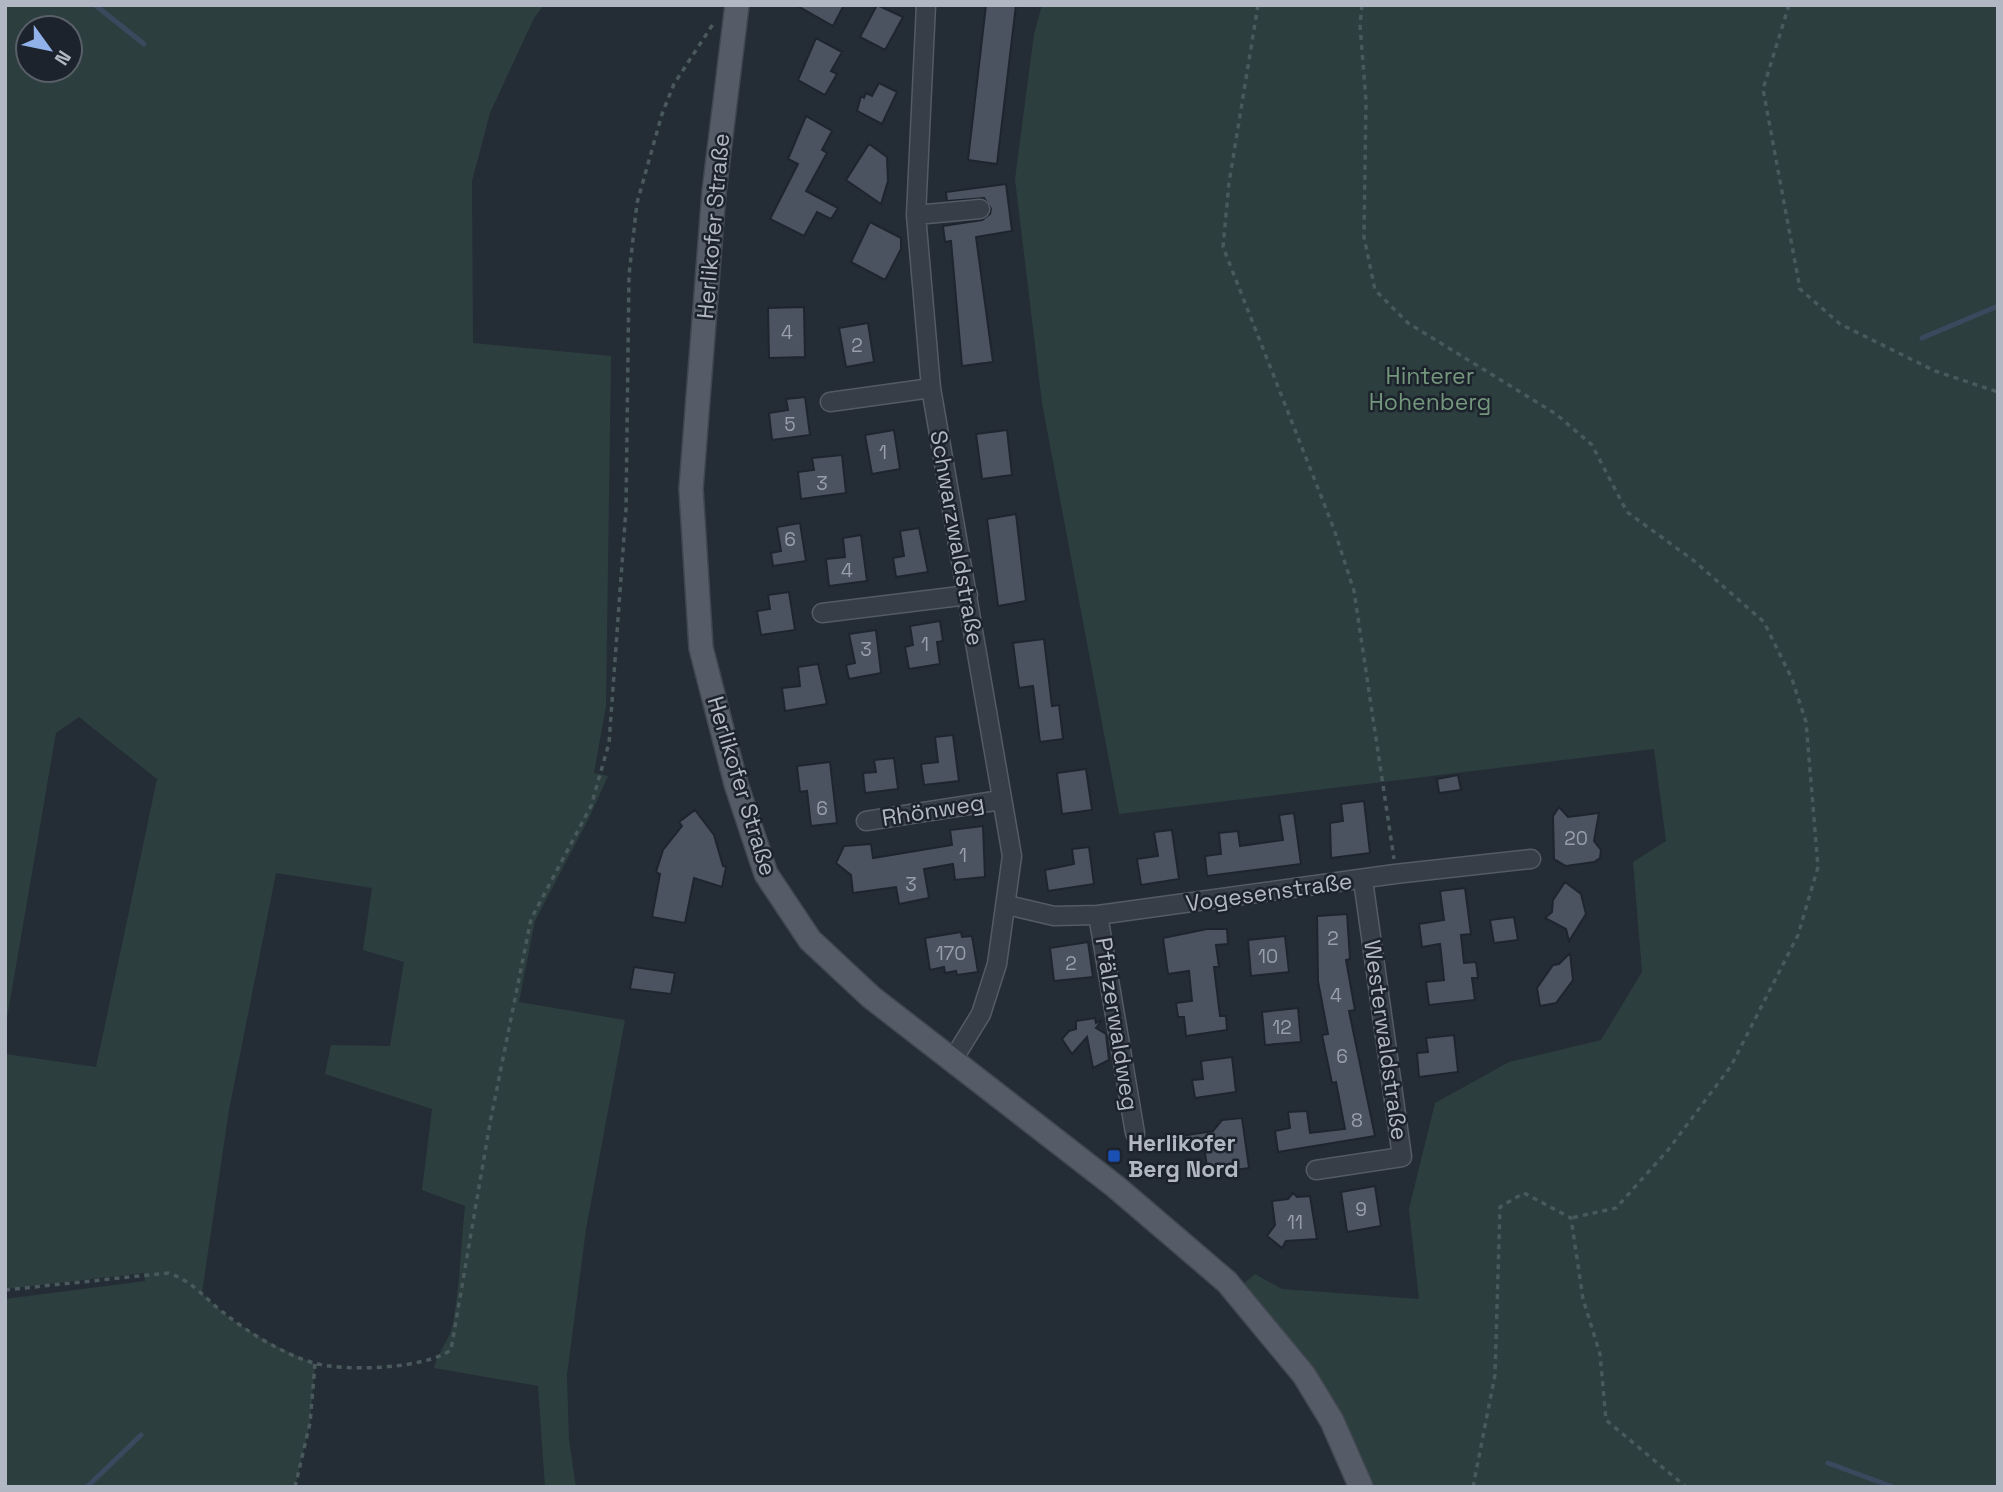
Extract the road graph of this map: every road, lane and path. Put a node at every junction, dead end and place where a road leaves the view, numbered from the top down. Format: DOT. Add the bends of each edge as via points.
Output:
graph roads {
  1 [pos="926,5"];
  2 [pos="1258,5"];
  3 [pos="1362,5"];
  4 [pos="1788,5"];
  5 [pos="729,9"];
  6 [pos="980,209"];
  7 [pos="916,215"];
  8 [pos="931,388"];
  9 [pos="1998,392"];
  10 [pos="830,402"];
  11 [pos="968,596"];
  12 [pos="822,613"];
  13 [pos="1001,800"];
  14 [pos="866,821"];
  15 [pos="1531,859"];
  16 [pos="1395,874"];
  17 [pos="1363,880"];
  18 [pos="1007,905"];
  19 [pos="1098,915"];
  20 [pos="954,1058"];
  21 [pos="1135,1133"];
  22 [pos="1316,1170"];
  23 [pos="1571,1218"];
  24 [pos="5,1290"];
  25 [pos="315,1364"];
  26 [pos="295,1487"];
  27 [pos="1361,1487"];
  28 [pos="1473,1487"];
  29 [pos="1686,1487"];
  1 -- 7 [label="street, Schwarzwaldstraße"];
  2 -- 16 [label="path" via="1223,247 1354,591"];
  3 -- 23 [label="path" via="1364,237 1375,290 1408,323 1556,414 1592,445 1628,512 1693,559 1764,622 1792,679 1806,722 1818,867 1798,935 1731,1066 1668,1150 1616,1208"];
  4 -- 9 [label="path" via="1763,89 1800,289 1840,324 1936,371"];
  5 -- 20 [label="main road, Herlikofer Straße" via="691,489 701,648 736,784 766,874 810,940 871,997"];
  5 -- 25 [label="path" via="674,84 637,203 629,275 626,509 609,743 591,806 531,919 451,1350 422,1363 374,1367"];
  6 -- 7 [label="street"];
  7 -- 8 [label="street, Schwarzwaldstraße"];
  8 -- 10 [label="street"];
  8 -- 11 [label="street, Schwarzwaldstraße"];
  11 -- 12 [label="street"];
  11 -- 13 [label="street, Schwarzwaldstraße"];
  13 -- 14 [label="street, Rhönweg"];
  13 -- 18 [label="street, Schwarzwaldstraße" via="1012,856"];
  15 -- 16 [label="street, Vogesenstraße"];
  16 -- 17 [label="street, Vogesenstraße"];
  17 -- 19 [label="street, Vogesenstraße"];
  17 -- 22 [label="street, Westerwaldstraße" via="1402,1157"];
  18 -- 19 [label="street, Vogesenstraße" via="1054,916"];
  18 -- 20 [label="street, Schwarzwaldstraße" via="997,964 981,1014"];
  19 -- 21 [label="street, Pfälzerwaldweg"];
  20 -- 27 [label="main road, Herlikofer Straße" via="1189,1259 1227,1282 1326,1425"];
  23 -- 28 [label="path" via="1524,1193 1500,1208 1495,1375"];
  23 -- 29 [label="path" via="1583,1299 1600,1354 1606,1420"];
  24 -- 25 [label="path" via="168,1273 187,1280 225,1314 278,1348"];
  25 -- 26 [label="path" via="310,1423"];
}
